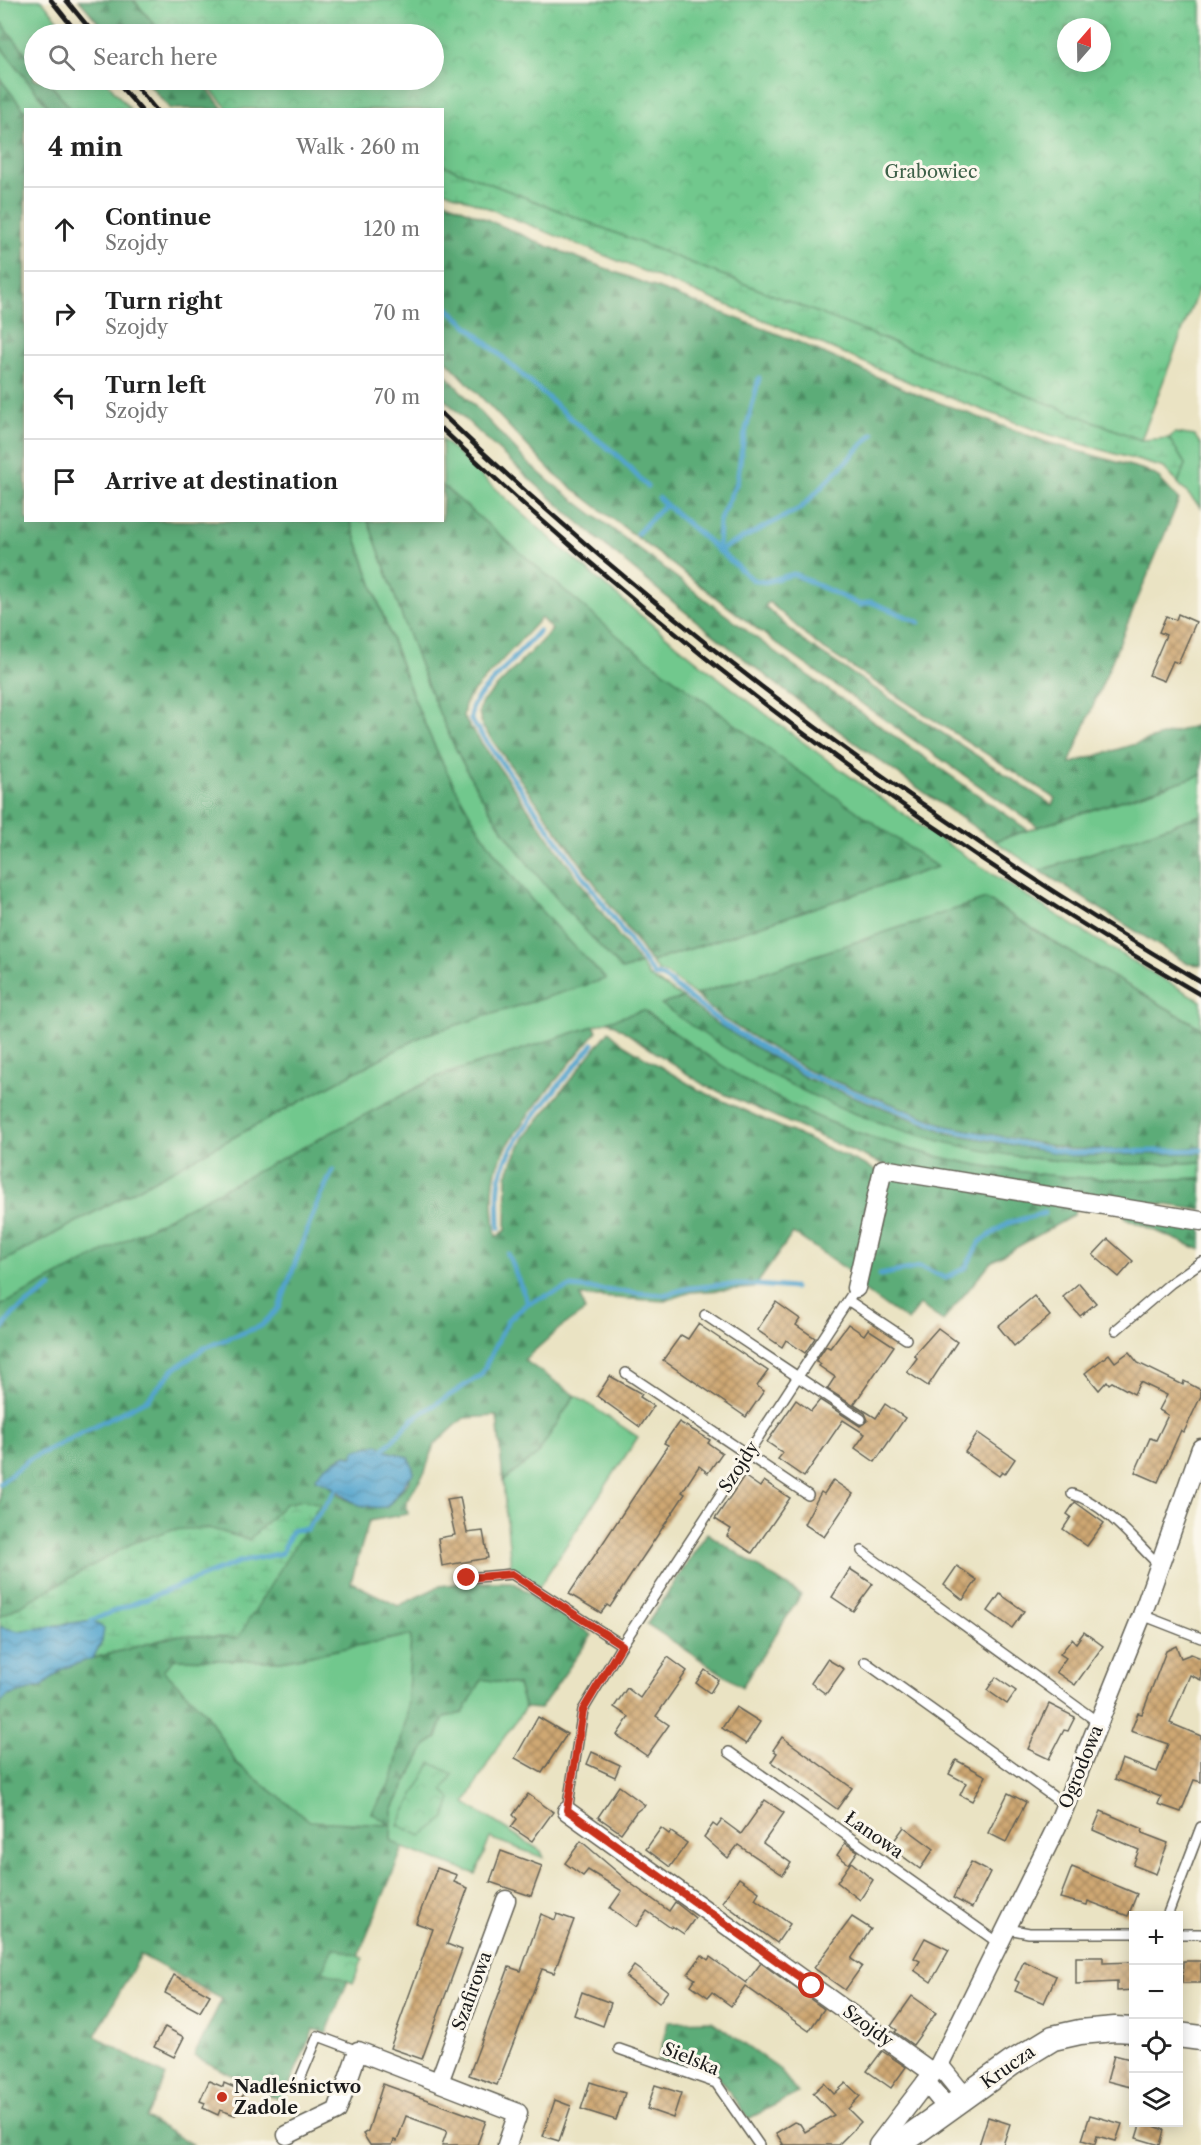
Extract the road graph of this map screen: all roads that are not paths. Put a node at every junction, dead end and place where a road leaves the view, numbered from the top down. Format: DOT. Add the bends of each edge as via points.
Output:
graph roads {
  1 [pos="1201,1221"];
  2 [pos="1201,1262"];
  3 [pos="852,1294"];
  4 [pos="705,1316"];
  5 [pos="1116,1330"];
  6 [pos="906,1340"];
  7 [pos="626,1373"];
  8 [pos="799,1377"];
  9 [pos="861,1419"];
  10 [pos="1201,1449"];
  11 [pos="748,1454"];
  12 [pos="1072,1494"];
  13 [pos="808,1495"];
  14 [pos="862,1551"];
  15 [pos="1159,1565"];
  16 [pos="467,1578"];
  17 [pos="1142,1615"];
  18 [pos="1201,1638"];
  19 [pos="622,1645"];
  20 [pos="865,1662"];
  21 [pos="1099,1723"];
  22 [pos="729,1752"];
  23 [pos="1065,1805"];
  24 [pos="567,1810"];
  25 [pos="1201,1827"];
  26 [pos="506,1900"];
  27 [pos="1169,1911"];
  28 [pos="1129,1933"];
  29 [pos="1183,1934"];
  30 [pos="1201,1934"];
  31 [pos="1004,1936"];
  32 [pos="1129,2030"];
  33 [pos="1183,2036"];
  34 [pos="1201,2038"];
  35 [pos="619,2049"];
  36 [pos="358,2051"];
  37 [pos="933,2074"];
  38 [pos="300,2079"];
  39 [pos="439,2082"];
  40 [pos="956,2103"];
  41 [pos="287,2135"];
  42 [pos="507,2145"];
  43 [pos="759,2145"];
  44 [pos="878,2145"];
  45 [pos="898,2145"];
  1 -- 3 [label="street" via="883,1169"];
  2 -- 5 [label="lane"];
  3 -- 6 [label="lane"];
  3 -- 8 [label="lane, Szojdy"];
  4 -- 8 [label="lane"];
  7 -- 11 [label="lane"];
  8 -- 9 [label="lane"];
  8 -- 11 [label="lane, Szojdy"];
  10 -- 15 [label="street, Ogrodowa"];
  11 -- 13 [label="lane"];
  11 -- 19 [label="lane, Szojdy"];
  12 -- 15 [label="lane" via="1100,1509"];
  14 -- 21 [label="lane"];
  15 -- 17 [label="street, Ogrodowa"];
  16 -- 19 [label="lane" via="512,1574"];
  17 -- 18 [label="lane"];
  17 -- 21 [label="street, Ogrodowa"];
  19 -- 24 [label="lane, Szojdy" via="583,1710"];
  20 -- 23 [label="lane"];
  21 -- 23 [label="street, Ogrodowa"];
  22 -- 31 [label="lane, Łanowa"];
  23 -- 31 [label="street, Ogrodowa"];
  24 -- 37 [label="street, Szojdy"];
  25 -- 27 [label="lane"];
  26 -- 39 [label="street, Szafirowa"];
  28 -- 31 [label="lane"];
  29 -- 30 [label="lane"];
  31 -- 37 [label="street, Ogrodowa"];
  32 -- 40 [label="street, Krucza" via="1080,2032 1053,2038"];
  33 -- 34 [label="street"];
  35 -- 43 [label="lane, Sielska" via="716,2083"];
  36 -- 38 [label="lane" via="318,2036"];
  36 -- 39 [label="street"];
  36 -- 41 [label="street" via="337,2111"];
  37 -- 40 [label="street, Szojdy"];
  37 -- 44 [label="street, Ogrodowa"];
  39 -- 42 [label="street" via="518,2113"];
  40 -- 45 [label="street, Krucza"];
}
